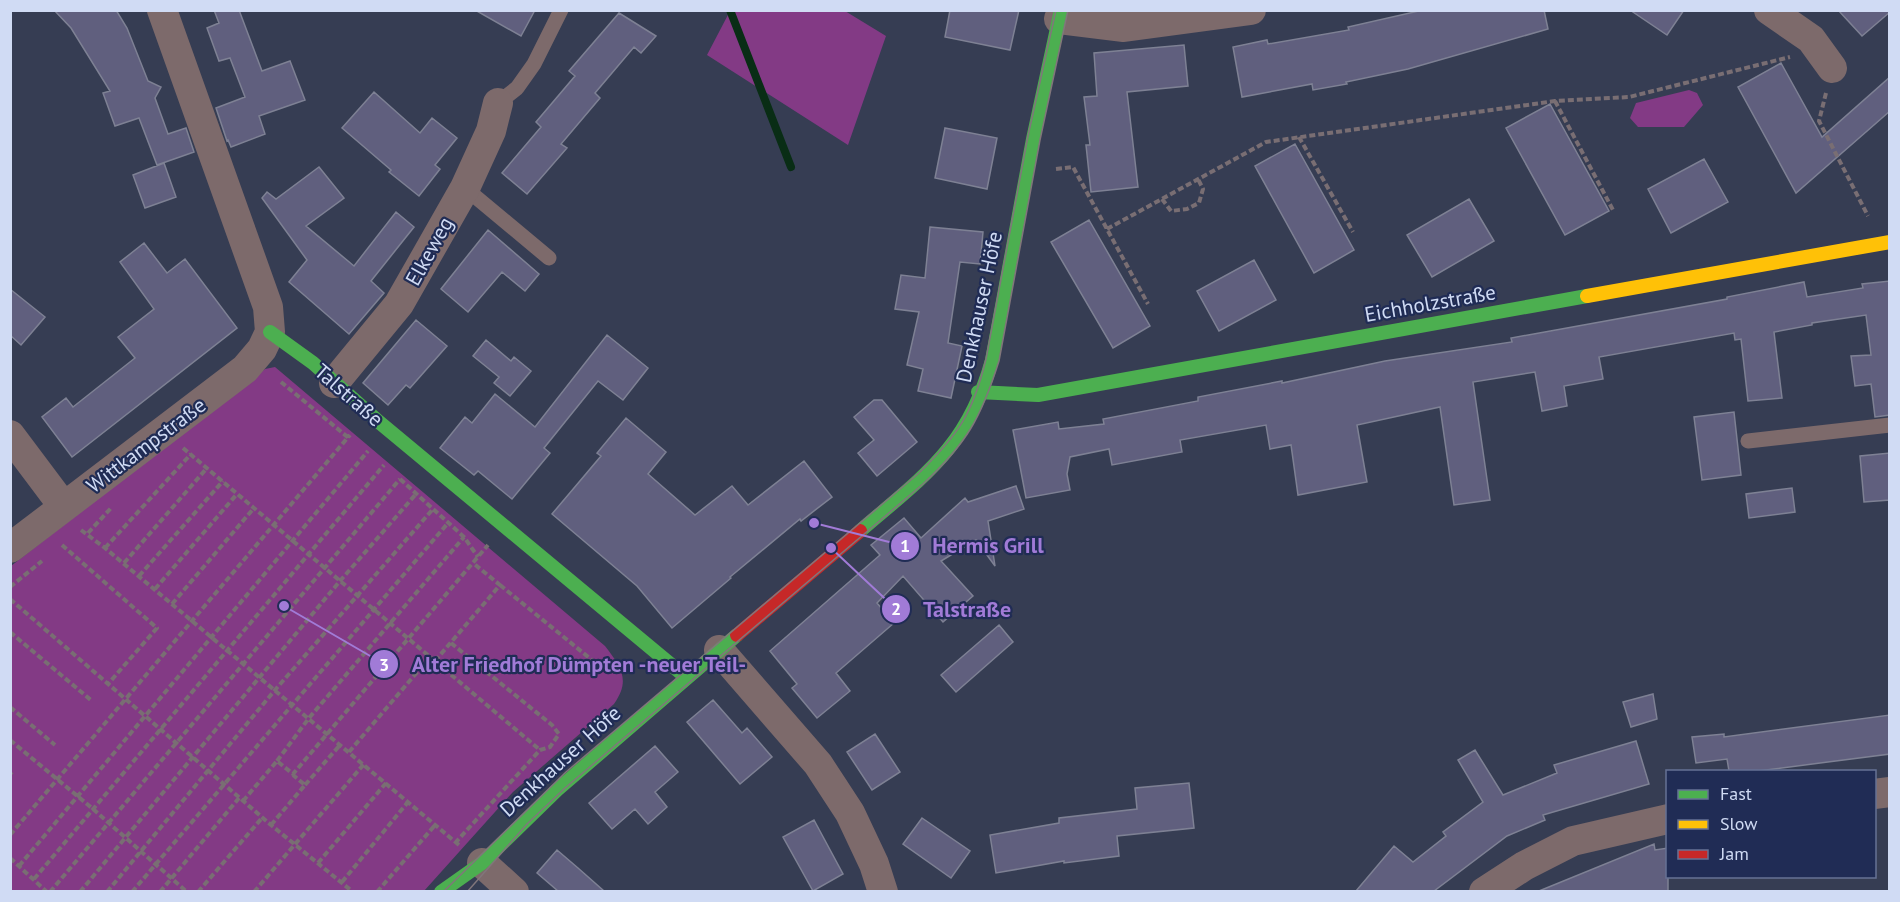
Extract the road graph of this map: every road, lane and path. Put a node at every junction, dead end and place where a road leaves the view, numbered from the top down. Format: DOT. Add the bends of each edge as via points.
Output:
graph roads {
  1 [pos="162,10"];
  2 [pos="561,10"];
  3 [pos="1251,10"];
  4 [pos="1769,10"];
  5 [pos="1060,15"];
  6 [pos="1811,39"];
  7 [pos="1832,69"];
  8 [pos="1555,101"];
  9 [pos="498,103"];
  10 [pos="1299,137"];
  11 [pos="1026,176"];
  12 [pos="1198,180"];
  13 [pos="465,188"];
  14 [pos="1162,200"];
  15 [pos="1613,210"];
  16 [pos="1107,229"];
  17 [pos="1353,232"];
  18 [pos="1886,243"];
  19 [pos="549,258"];
  20 [pos="1148,304"];
  21 [pos="270,332"];
  22 [pos="281,382"];
  23 [pos="334,383"];
  24 [pos="981,392"];
  25 [pos="369,414"];
  26 [pos="1890,425"];
  27 [pos="10,435"];
  28 [pos="348,438"];
  29 [pos="1748,441"];
  30 [pos="179,444"];
  31 [pos="358,444"];
  32 [pos="190,454"];
  33 [pos="384,465"];
  34 [pos="207,468"];
  35 [pos="400,479"];
  36 [pos="223,481"];
  37 [pos="237,494"];
  38 [pos="416,494"];
  39 [pos="64,507"];
  40 [pos="254,508"];
  41 [pos="433,509"];
  42 [pos="448,523"];
  43 [pos="506,524"];
  44 [pos="274,525"];
  45 [pos="88,533"];
  46 [pos="464,537"];
  47 [pos="293,541"];
  48 [pos="62,545"];
  49 [pos="10,548"];
  50 [pos="105,548"];
  51 [pos="309,554"];
  52 [pos="478,557"];
  53 [pos="124,563"];
  54 [pos="472,563"];
  55 [pos="324,567"];
  56 [pos="139,576"];
  57 [pos="340,581"];
  58 [pos="500,585"];
  59 [pos="155,589"];
  60 [pos="357,595"];
  61 [pos="10,599"];
  62 [pos="172,604"];
  63 [pos="373,609"];
  64 [pos="192,621"];
  65 [pos="389,622"];
  66 [pos="10,632"];
  67 [pos="212,637"];
  68 [pos="408,639"];
  69 [pos="451,642"];
  70 [pos="227,650"];
  71 [pos="719,650"];
  72 [pos="430,657"];
  73 [pos="435,661"];
  74 [pos="243,663"];
  75 [pos="598,666"];
  76 [pos="260,677"];
  77 [pos="687,678"];
  78 [pos="108,684"];
  79 [pos="275,690"];
  80 [pos="126,699"];
  81 [pos="92,701"];
  82 [pos="292,704"];
  83 [pos="10,706"];
  84 [pos="145,716"];
  85 [pos="309,718"];
  86 [pos="160,729"];
  87 [pos="327,734"];
  88 [pos="10,740"];
  89 [pos="177,743"];
  90 [pos="55,745"];
  91 [pos="340,745"];
  92 [pos="540,750"];
  93 [pos="349,752"];
  94 [pos="193,758"];
  95 [pos="277,761"];
  96 [pos="364,764"];
  97 [pos="208,771"];
  98 [pos="293,774"];
  99 [pos="57,780"];
  100 [pos="386,783"];
  101 [pos="225,785"];
  102 [pos="305,785"];
  103 [pos="78,796"];
  104 [pos="241,800"];
  105 [pos="408,802"];
  106 [pos="93,809"];
  107 [pos="262,818"];
  108 [pos="1666,819"];
  109 [pos="109,823"];
  110 [pos="271,825"];
  111 [pos="10,835"];
  112 [pos="126,838"];
  113 [pos="456,842"];
  114 [pos="296,844"];
  115 [pos="140,851"];
  116 [pos="10,858"];
  117 [pos="318,862"];
  118 [pos="156,864"];
  119 [pos="482,864"];
  120 [pos="19,866"];
  121 [pos="172,878"];
  122 [pos="34,879"];
  123 [pos="342,882"];
  124 [pos="48,891"];
  125 [pos="80,891"];
  126 [pos="107,891"];
  127 [pos="132,891"];
  128 [pos="160,891"];
  129 [pos="187,891"];
  130 [pos="198,891"];
  131 [pos="254,891"];
  132 [pos="353,891"];
  133 [pos="377,891"];
  134 [pos="441,891"];
  135 [pos="467,891"];
  136 [pos="514,891"];
  137 [pos="883,891"];
  138 [pos="1484,891"];
  1 -- 21 [label="street" via="268,307"];
  2 -- 9 [label="lane" via="534,64 517,88"];
  3 -- 5 [label="street" via="1125,27"];
  4 -- 6 [label="street"];
  5 -- 11 [label="street, Denkhauser Höfe"];
  6 -- 7 [label="street"];
  6 -- 8 [label="path" via="1794,56 1640,95"];
  7 -- 18 [label="path" via="1819,121"];
  8 -- 10 [label="path"];
  8 -- 15 [label="path"];
  9 -- 13 [label="street, Elkeweg" via="491,131"];
  10 -- 12 [label="path" via="1266,142"];
  10 -- 17 [label="path"];
  11 -- 16 [label="path" via="1073,167"];
  11 -- 24 [label="street, Denkhauser Höfe" via="992,360"];
  12 -- 14 [label="path"];
  12 -- 14 [label="path" via="1203,189 1199,203 1171,211"];
  13 -- 19 [label="lane"];
  13 -- 23 [label="street, Elkeweg" via="399,304"];
  14 -- 16 [label="path"];
  16 -- 20 [label="path"];
  18 -- 24 [label="street, Eichholzstraße" via="1038,395"];
  21 -- 23 [label="street, Talstraße" via="290,344"];
  21 -- 39 [label="street, Wittkampstraße" via="246,369"];
  22 -- 28 [label="path"];
  23 -- 25 [label="street, Talstraße"];
  24 -- 71 [label="street, Denkhauser Höfe" via="969,422 950,451 927,474"];
  25 -- 28 [label="path"];
  25 -- 43 [label="street, Talstraße"];
  26 -- 29 [label="lane"];
  27 -- 39 [label="street"];
  28 -- 31 [label="path"];
  28 -- 44 [label="path"];
  30 -- 32 [label="path"];
  32 -- 34 [label="path"];
  32 -- 50 [label="path"];
  33 -- 35 [label="path"];
  33 -- 47 [label="path" via="368,451"];
  33 -- 51 [label="path"];
  34 -- 36 [label="path"];
  34 -- 53 [label="path"];
  35 -- 38 [label="path"];
  35 -- 55 [label="path"];
  36 -- 37 [label="path"];
  36 -- 56 [label="path"];
  37 -- 40 [label="path"];
  37 -- 59 [label="path"];
  38 -- 41 [label="path"];
  38 -- 57 [label="path"];
  39 -- 49 [label="street, Wittkampstraße"];
  40 -- 44 [label="path"];
  40 -- 62 [label="path"];
  41 -- 42 [label="path"];
  41 -- 60 [label="path"];
  42 -- 46 [label="path"];
  42 -- 63 [label="path"];
  43 -- 52 [label="path"];
  43 -- 77 [label="street, Talstraße"];
  44 -- 47 [label="path"];
  44 -- 64 [label="path"];
  45 -- 50 [label="path"];
  46 -- 52 [label="path"];
  46 -- 65 [label="path"];
  47 -- 51 [label="path"];
  47 -- 67 [label="path"];
  48 -- 78 [label="path" via="157,628"];
  50 -- 53 [label="path"];
  51 -- 55 [label="path"];
  51 -- 70 [label="path"];
  52 -- 54 [label="path"];
  53 -- 56 [label="path"];
  54 -- 58 [label="path"];
  54 -- 68 [label="path"];
  55 -- 57 [label="path"];
  55 -- 74 [label="path"];
  56 -- 59 [label="path"];
  57 -- 60 [label="path"];
  57 -- 76 [label="path"];
  58 -- 69 [label="path"];
  58 -- 75 [label="path"];
  59 -- 62 [label="path"];
  60 -- 63 [label="path"];
  60 -- 79 [label="path"];
  61 -- 78 [label="path"];
  62 -- 64 [label="path"];
  63 -- 65 [label="path"];
  63 -- 82 [label="path"];
  64 -- 67 [label="path"];
  64 -- 80 [label="path"];
  65 -- 68 [label="path"];
  65 -- 85 [label="path"];
  66 -- 81 [label="path"];
  67 -- 70 [label="path"];
  67 -- 84 [label="path"];
  68 -- 72 [label="path"];
  68 -- 87 [label="path"];
  69 -- 73 [label="path"];
  69 -- 92 [label="path" via="552,725 559,734 550,747"];
  70 -- 74 [label="path"];
  70 -- 86 [label="path"];
  71 -- 77 [label="street, Denkhauser Höfe"];
  71 -- 137 [label="street" via="818,764 850,813"];
  72 -- 73 [label="path"];
  72 -- 93 [label="path"];
  73 -- 92 [label="path"];
  74 -- 76 [label="path"];
  74 -- 89 [label="path"];
  76 -- 79 [label="path"];
  76 -- 94 [label="path"];
  77 -- 119 [label="street, Denkhauser Höfe" via="557,790"];
  78 -- 80 [label="path"];
  79 -- 82 [label="path"];
  79 -- 97 [label="path"];
  80 -- 84 [label="path"];
  80 -- 99 [label="path"];
  82 -- 85 [label="path"];
  82 -- 101 [label="path"];
  83 -- 90 [label="path"];
  84 -- 86 [label="path"];
  84 -- 103 [label="path"];
  85 -- 87 [label="path"];
  85 -- 95 [label="path"];
  86 -- 89 [label="path"];
  86 -- 106 [label="path"];
  87 -- 91 [label="path"];
  87 -- 98 [label="path"];
  88 -- 99 [label="path"];
  89 -- 94 [label="path"];
  89 -- 109 [label="path"];
  91 -- 93 [label="path"];
  91 -- 102 [label="path"];
  92 -- 113 [label="path"];
  93 -- 96 [label="path"];
  94 -- 97 [label="path"];
  94 -- 112 [label="path"];
  95 -- 98 [label="path"];
  95 -- 104 [label="path"];
  96 -- 100 [label="path"];
  96 -- 114 [label="path"];
  97 -- 101 [label="path"];
  97 -- 115 [label="path"];
  98 -- 102 [label="path"];
  99 -- 103 [label="path"];
  99 -- 111 [label="path"];
  100 -- 105 [label="path"];
  100 -- 117 [label="path"];
  101 -- 104 [label="path"];
  101 -- 118 [label="path"];
  102 -- 110 [label="path"];
  103 -- 106 [label="path"];
  103 -- 120 [label="path"];
  104 -- 107 [label="path"];
  104 -- 121 [label="path"];
  105 -- 123 [label="path"];
  105 -- 133 [label="path" via="436,824"];
  106 -- 109 [label="path"];
  106 -- 122 [label="path"];
  107 -- 110 [label="path"];
  107 -- 130 [label="path"];
  108 -- 138 [label="street" via="1573,841"];
  109 -- 112 [label="path"];
  109 -- 124 [label="path"];
  110 -- 114 [label="path"];
  112 -- 115 [label="path"];
  112 -- 125 [label="path"];
  114 -- 117 [label="path"];
  114 -- 131 [label="path"];
  115 -- 118 [label="path"];
  115 -- 126 [label="path"];
  116 -- 120 [label="path"];
  117 -- 123 [label="path"];
  118 -- 121 [label="path"];
  118 -- 127 [label="path"];
  119 -- 134 [label="street, Denkhauser Höfe"];
  119 -- 135 [label="street, Denkhauser Höfe"];
  119 -- 136 [label="street"];
  120 -- 122 [label="path"];
  121 -- 128 [label="path"];
  121 -- 129 [label="path"];
  122 -- 124 [label="path"];
  123 -- 132 [label="path"];
}
